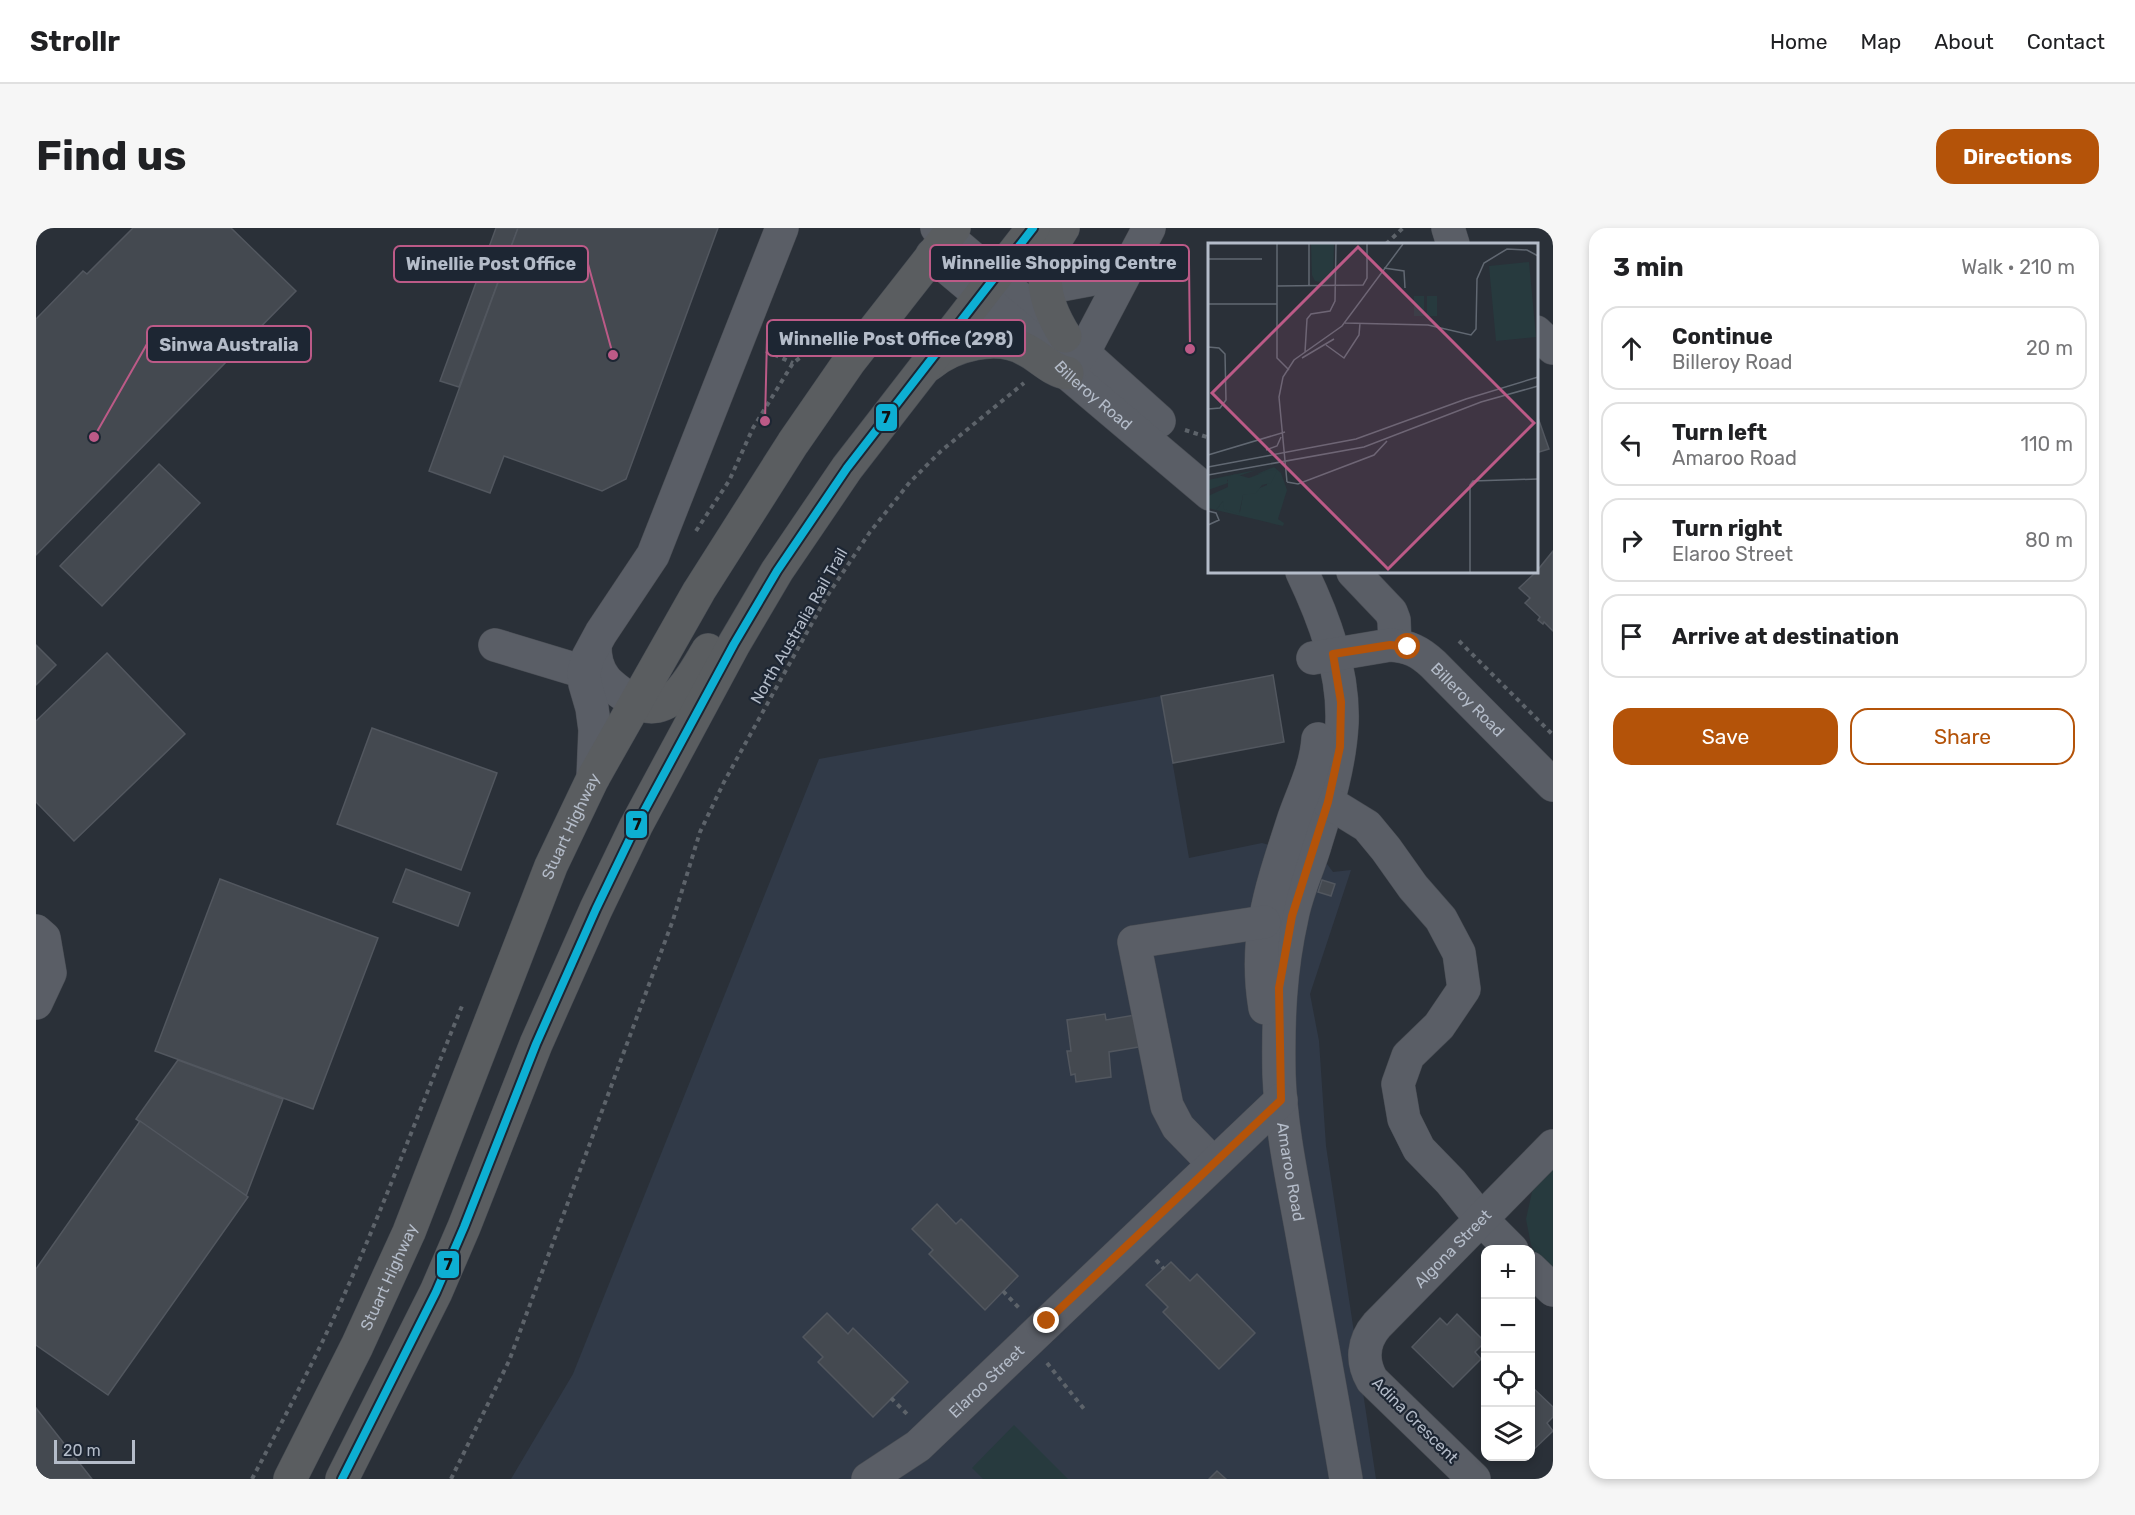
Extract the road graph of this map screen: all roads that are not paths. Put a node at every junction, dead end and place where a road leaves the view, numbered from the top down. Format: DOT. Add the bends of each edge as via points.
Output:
graph roads {
  1 [pos="782,228"];
  2 [pos="1033,228"];
  3 [pos="1063,228"];
  4 [pos="1149,228"];
  5 [pos="1448,228"];
  6 [pos="943,237"];
  7 [pos="1453,243"];
  8 [pos="1128,267"];
  9 [pos="988,286"];
  10 [pos="1045,288"];
  11 [pos="1538,334"];
  12 [pos="1553,348"];
  13 [pos="1065,356"];
  14 [pos="911,384"];
  15 [pos="847,468"];
  16 [pos="1208,482"];
  17 [pos="1280,573"];
  18 [pos="1302,573"];
  19 [pos="1354,573"];
  20 [pos="495,645"];
  21 [pos="1395,645"];
  22 [pos="1323,656"];
  23 [pos="589,658"];
  24 [pos="636,703"];
  25 [pos="593,778"];
  26 [pos="1553,784"];
  27 [pos="1306,827"];
  28 [pos="1264,922"];
  29 [pos="36,930"];
  30 [pos="36,1003"];
  31 [pos="1280,1087"];
  32 [pos="1553,1146"];
  33 [pos="1213,1163"];
  34 [pos="1481,1219"];
  35 [pos="1507,1245"];
  36 [pos="1535,1273"];
  37 [pos="1553,1290"];
  38 [pos="357,1346"];
  39 [pos="1365,1357"];
  40 [pos="399,1366"];
  41 [pos="290,1479"];
  42 [pos="342,1479"];
  43 [pos="868,1479"];
  44 [pos="1346,1479"];
  45 [pos="1474,1479"];
  1 -- 23 [label="street" via="653,555"];
  2 -- 9 [label="highway"];
  3 -- 10 [label="highway" via="1047,261"];
  4 -- 8 [label="street"];
  5 -- 7 [label="street"];
  6 -- 9 [label="street, Billeroy Road"];
  6 -- 24 [label="highway, Stuart Highway" via="793,442 699,591"];
  8 -- 10 [label="street" via="1093,279"];
  8 -- 13 [label="street"];
  9 -- 13 [label="street, Billeroy Road"];
  9 -- 14 [label="highway"];
  10 -- 13 [label="highway"];
  11 -- 12 [label="street"];
  13 -- 14 [label="highway" via="1012,344 968,346 942,356"];
  13 -- 16 [label="street, Billeroy Road"];
  14 -- 15 [label="highway"];
  15 -- 24 [label="highway" via="795,509 680,692 655,707"];
  15 -- 40 [label="highway" via="745,626 636,826 536,1044 441,1281"];
  17 -- 22 [label="street" via="1311,648"];
  18 -- 22 [label="street" via="1315,602"];
  19 -- 21 [label="street" via="1390,612"];
  20 -- 23 [label="street"];
  21 -- 22 [label="street, Billeroy Road"];
  21 -- 26 [label="street, Billeroy Road" via="1424,656"];
  22 -- 27 [label="street, Amaroo Road" via="1318,747 1306,790"];
  22 -- 27 [label="street, Amaroo Road" via="1339,680 1340,747"];
  23 -- 24 [label="street" via="595,652 607,683"];
  23 -- 25 [label="street" via="595,730"];
  24 -- 25 [label="highway, Stuart Highway"];
  25 -- 38 [label="highway, Stuart Highway" via="551,867 408,1232"];
  27 -- 28 [label="street" via="1277,867"];
  27 -- 31 [label="street, Amaroo Road" via="1281,979"];
  27 -- 34 [label="street" via="1366,826 1441,919 1460,953 1464,989 1439,1026 1408,1056 1398,1084 1404,1119 1419,1149"];
  28 -- 31 [label="street" via="1261,985"];
  28 -- 33 [label="street" via="1134,942 1167,1106 1178,1127"];
  29 -- 30 [label="street" via="44,938 50,973"];
  31 -- 33 [label="street, Elaroo Street"];
  31 -- 44 [label="street, Amaroo Road" via="1295,1195"];
  32 -- 34 [label="street, Algona Street"];
  33 -- 43 [label="street, Elaroo Street" via="918,1446"];
  34 -- 35 [label="street"];
  34 -- 39 [label="street, Algona Street" via="1377,1325 1367,1341"];
  36 -- 37 [label="street"];
  38 -- 40 [label="highway"];
  38 -- 41 [label="highway, Stuart Highway"];
  39 -- 45 [label="street, Adina Crescent" via="1368,1372 1378,1386"];
  40 -- 42 [label="highway"];
}
